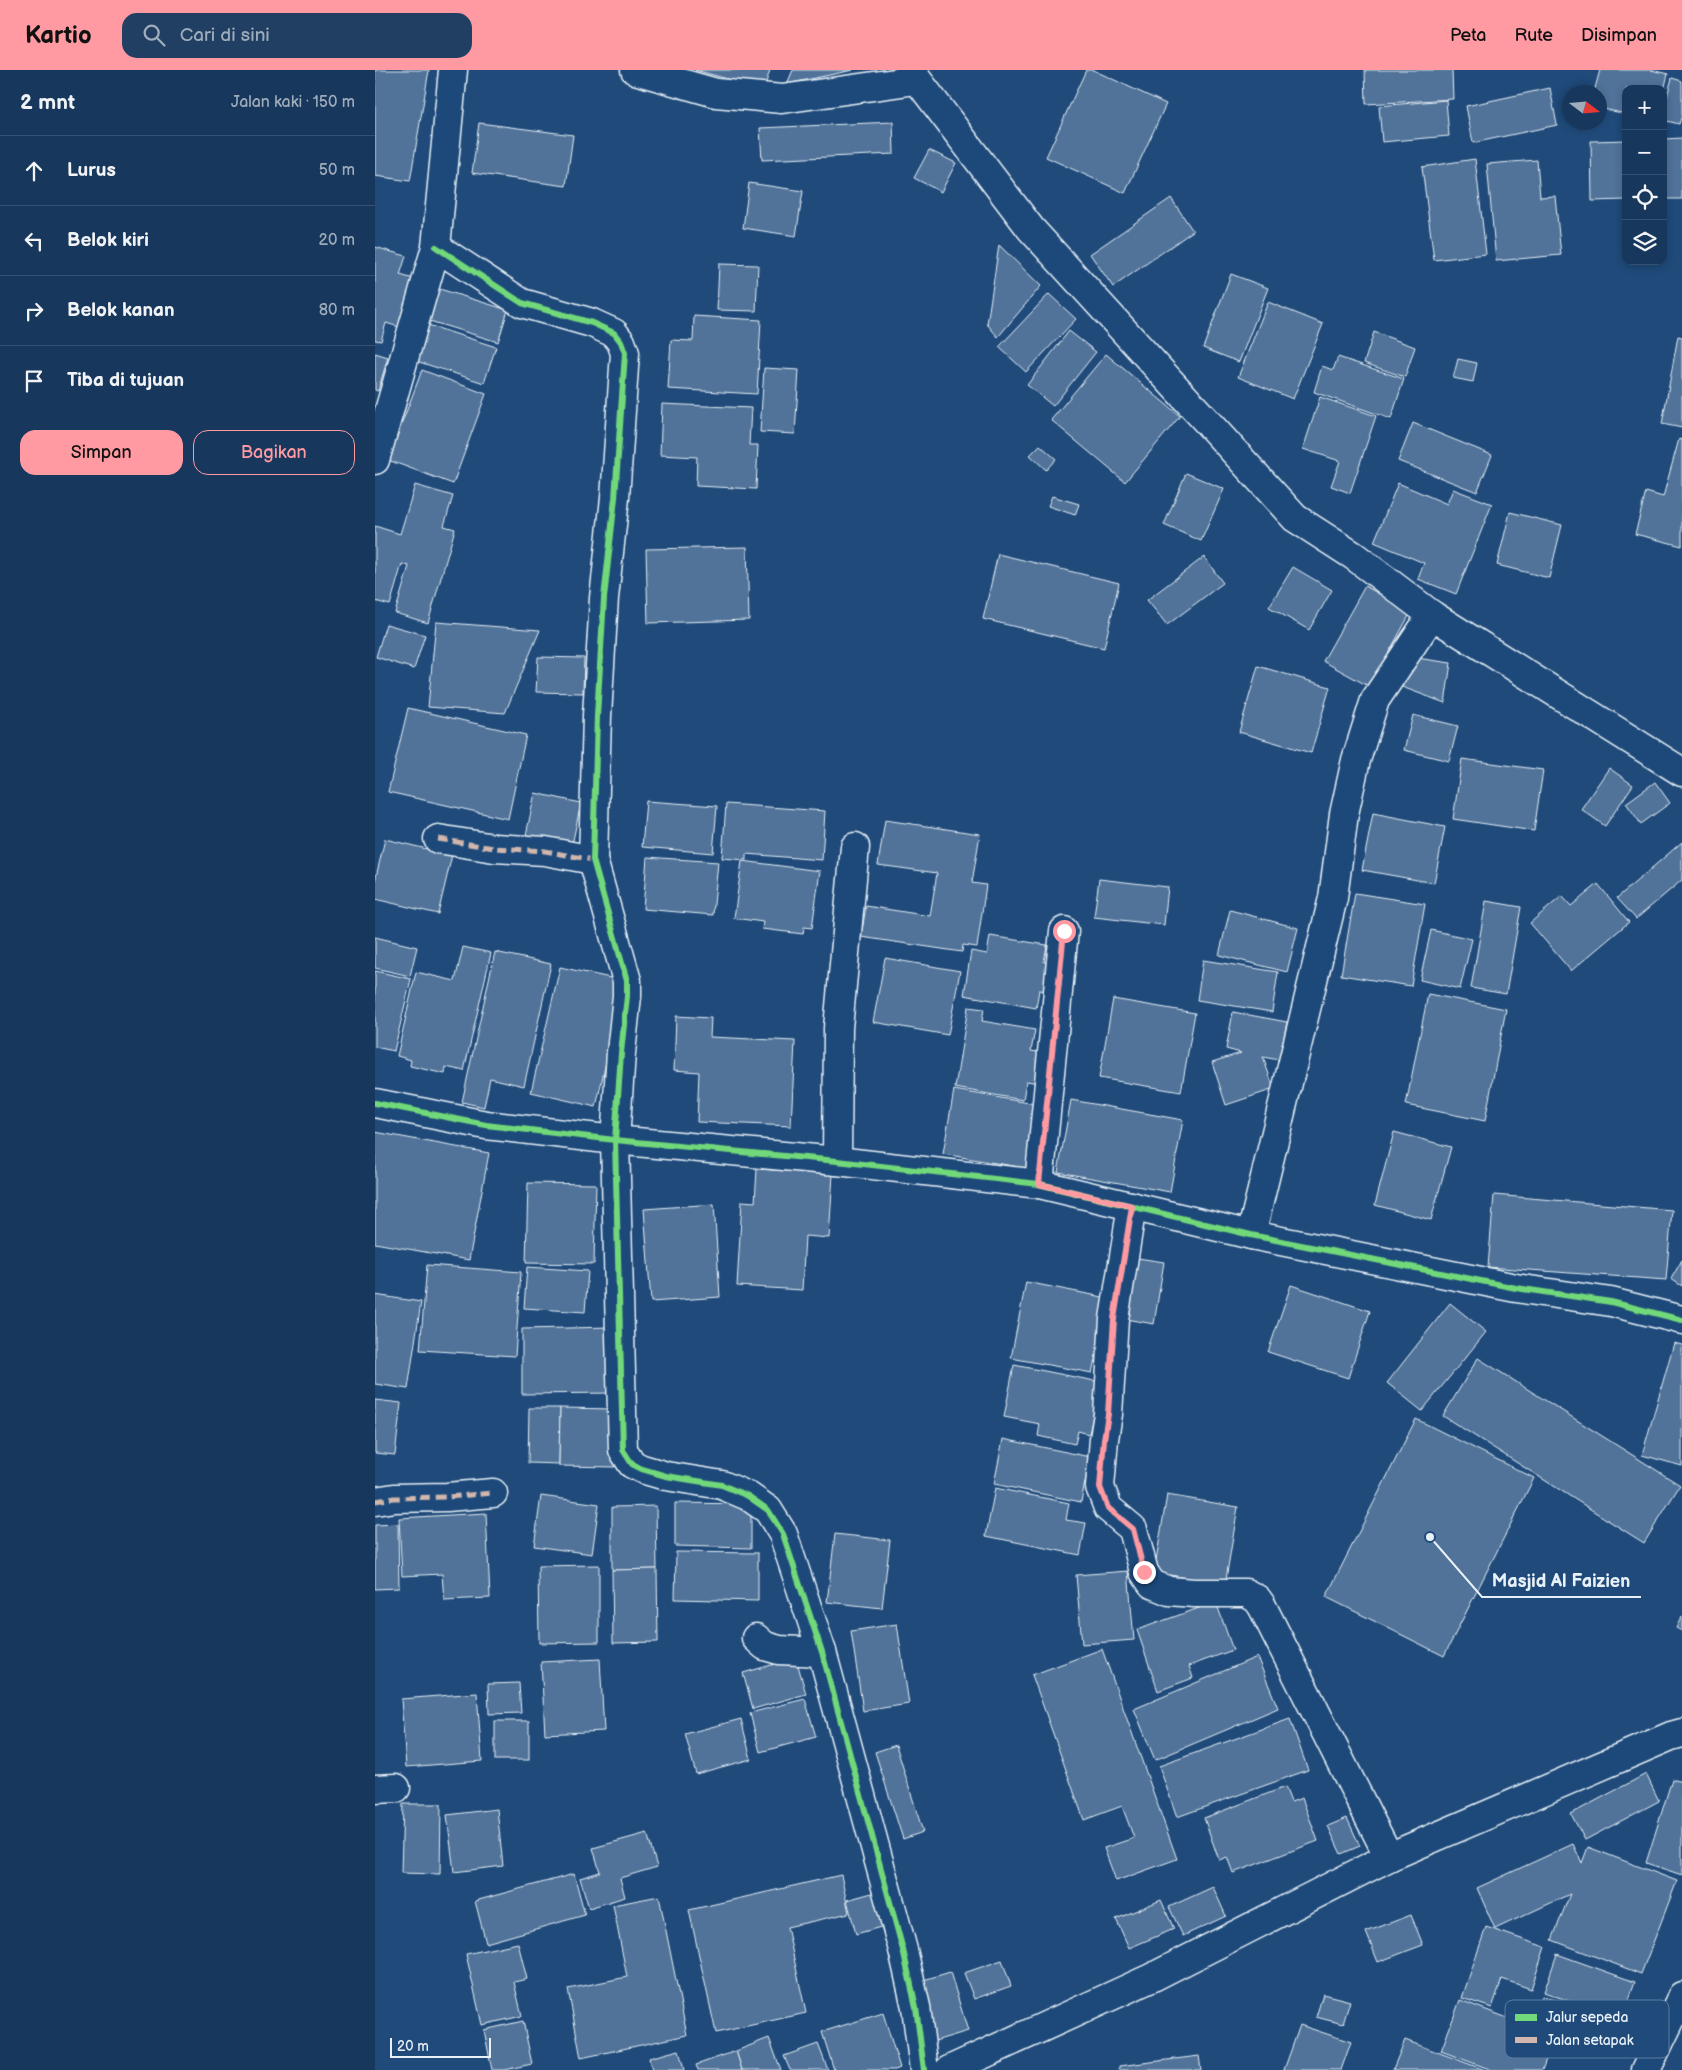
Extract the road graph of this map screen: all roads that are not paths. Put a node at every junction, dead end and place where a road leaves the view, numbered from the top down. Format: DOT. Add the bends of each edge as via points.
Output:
graph roads {
  1 [pos="453,70"];
  2 [pos="635,70"];
  3 [pos="913,75"];
  4 [pos="436,247"];
  5 [pos="375,460"];
  6 [pos="1432,615"];
  7 [pos="1682,772"];
  8 [pos="438,839"];
  9 [pos="855,847"];
  10 [pos="593,860"];
  11 [pos="1064,931"];
  12 [pos="375,1103"];
  13 [pos="615,1140"];
  14 [pos="837,1161"];
  15 [pos="1039,1184"];
  16 [pos="1132,1206"];
  17 [pos="1251,1235"];
  18 [pos="1682,1320"];
  19 [pos="493,1493"];
  20 [pos="375,1502"];
  21 [pos="756,1638"];
  22 [pos="822,1652"];
  23 [pos="1682,1734"];
  24 [pos="1389,1857"];
  25 [pos="1682,1996"];
  26 [pos="1669,2023"];
  27 [pos="1652,2058"];
  28 [pos="924,2070"];
  29 [pos="949,2070"];
  30 [pos="1646,2070"];
  1 -- 4 [label="main road"];
  2 -- 3 [label="main road" via="717,93 782,99"];
  3 -- 6 [label="main road" via="1031,229 1295,518 1354,556"];
  4 -- 5 [label="main road"];
  4 -- 10 [label="main road" via="522,303 614,332 625,353 604,598"];
  6 -- 7 [label="main road"];
  6 -- 17 [label="main road" via="1375,700 1356,760 1344,814 1333,898"];
  8 -- 10 [label="main road"];
  9 -- 14 [label="main road" via="838,1028"];
  10 -- 13 [label="main road" via="627,981"];
  11 -- 15 [label="main road"];
  12 -- 13 [label="main road" via="486,1125"];
  13 -- 14 [label="main road"];
  13 -- 22 [label="main road" via="623,1450 632,1464 642,1470 722,1486 748,1496 768,1510 783,1534"];
  14 -- 15 [label="main road"];
  15 -- 16 [label="main road"];
  16 -- 17 [label="main road"];
  16 -- 24 [label="main road" via="1114,1319 1102,1456 1100,1487 1108,1508 1133,1529 1144,1572 1152,1584 1169,1591 1246,1593 1257,1599"];
  17 -- 18 [label="main road" via="1516,1288 1611,1302"];
  19 -- 20 [label="main road" via="447,1498 394,1498"];
  21 -- 22 [label="main road" via="765,1646 779,1650"];
  22 -- 28 [label="main road" via="903,1950 916,2007"];
  23 -- 24 [label="main road"];
  24 -- 29 [label="main road" via="1151,1978"];
  25 -- 26 [label="main road"];
  27 -- 30 [label="main road"];
}
